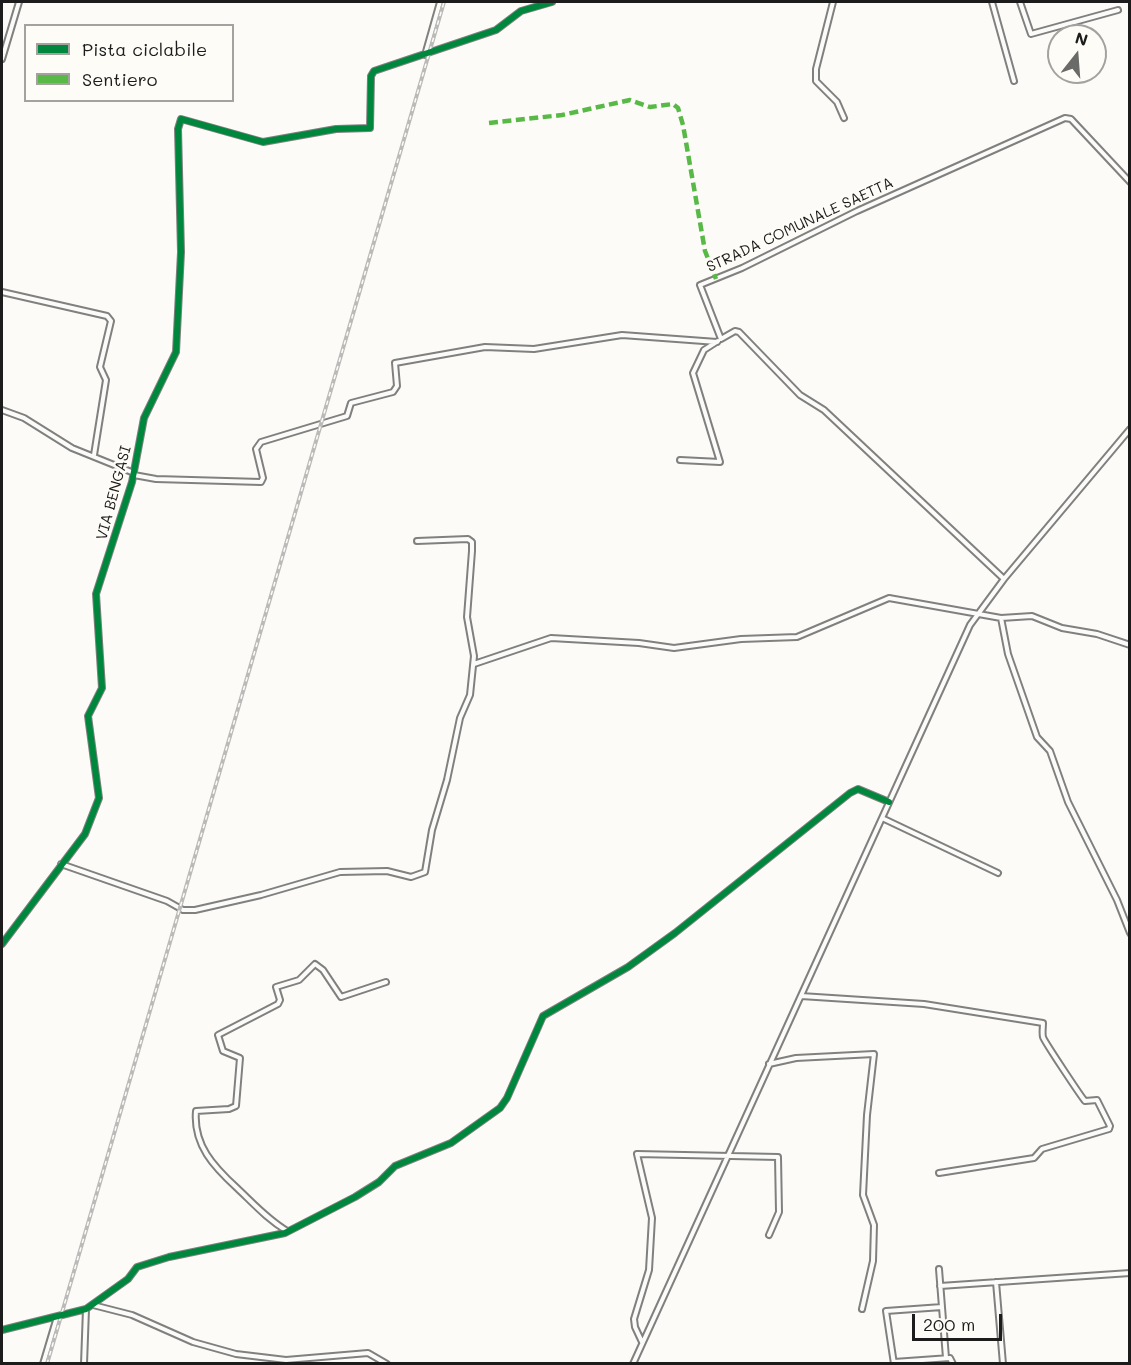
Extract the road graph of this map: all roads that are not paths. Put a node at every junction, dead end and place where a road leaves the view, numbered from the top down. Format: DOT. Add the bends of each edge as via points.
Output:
graph roads {
  1 [pos="19,2"];
  2 [pos="441,2"];
  3 [pos="552,2"];
  4 [pos="833,2"];
  5 [pos="992,2"];
  6 [pos="1020,2"];
  7 [pos="1118,10"];
  8 [pos="425,55"];
  9 [pos="2,59"];
  10 [pos="1014,81"];
  11 [pos="844,118"];
  12 [pos="1130,182"];
  13 [pos="2,292"];
  14 [pos="719,340"];
  15 [pos="2,410"];
  16 [pos="1130,429"];
  17 [pos="94,455"];
  18 [pos="680,460"];
  19 [pos="134,474"];
  20 [pos="417,541"];
  21 [pos="1004,579"];
  22 [pos="976,613"];
  23 [pos="1001,618"];
  24 [pos="1130,645"];
  25 [pos="474,664"];
  26 [pos="889,802"];
  27 [pos="882,818"];
  28 [pos="61,864"];
  29 [pos="998,873"];
  30 [pos="1130,933"];
  31 [pos="2,944"];
  32 [pos="386,982"];
  33 [pos="801,996"];
  34 [pos="769,1064"];
  35 [pos="728,1156"];
  36 [pos="939,1173"];
  37 [pos="288,1231"];
  38 [pos="770,1235"];
  39 [pos="939,1269"];
  40 [pos="1130,1272"];
  41 [pos="996,1282"];
  42 [pos="940,1286"];
  43 [pos="93,1305"];
  44 [pos="942,1308"];
  45 [pos="862,1309"];
  46 [pos="86,1310"];
  47 [pos="59,1317"];
  48 [pos="2,1330"];
  49 [pos="643,1342"];
  50 [pos="946,1358"];
  51 [pos="894,1363"];
  52 [pos="43,1364"];
  53 [pos="84,1364"];
  54 [pos="387,1364"];
  55 [pos="633,1364"];
  56 [pos="953,1364"];
  57 [pos="1002,1364"];
  1 -- 9 [label="street"];
  2 -- 8 [label="street"];
  3 -- 8 [label="street" via="521,11 496,30"];
  4 -- 11 [label="street" via="816,81 837,102"];
  5 -- 10 [label="street"];
  6 -- 7 [label="street" via="1031,34"];
  8 -- 19 [label="street, VIA BENGASI" via="372,73 372,125 366,129 336,129 263,142 181,119 176,352 144,418"];
  12 -- 14 [label="street, STRADA COMUNALE SAETTA" via="1071,119 1065,118 700,285"];
  13 -- 17 [label="street" via="107,316 111,321 100,367 106,380"];
  14 -- 18 [label="street" via="704,350 693,373 720,462"];
  14 -- 19 [label="street" via="622,335 534,349 486,347 395,363 397,386 393,392 351,403 347,416 261,442 256,449 261,482 156,479"];
  14 -- 21 [label="street" via="739,332 800,395 824,410"];
  15 -- 17 [label="street"];
  16 -- 21 [label="street"];
  17 -- 19 [label="street"];
  19 -- 28 [label="street, VIA BENGASI" via="96,594 102,688 88,716 99,798 84,834"];
  20 -- 25 [label="street" via="472,542 467,617"];
  21 -- 22 [label="street"];
  22 -- 23 [label="street"];
  22 -- 25 [label="street" via="890,598 797,637 674,648 551,638"];
  22 -- 26 [label="street"];
  23 -- 24 [label="street" via="1032,616"];
  23 -- 30 [label="street" via="1008,654 1037,737 1050,751 1068,802"];
  25 -- 28 [label="street" via="470,695 460,718 432,830 427,866 419,875 340,872 261,895 183,910"];
  26 -- 27 [label="street"];
  26 -- 37 [label="street" via="858,789 833,804 628,967 543,1016 500,1108 451,1143 395,1166 363,1192"];
  27 -- 29 [label="street"];
  27 -- 33 [label="street"];
  28 -- 31 [label="street, VIA BENGASI"];
  32 -- 37 [label="street" via="341,997 315,964 299,980 276,987 278,1004 218,1035 223,1051 240,1058 236,1106 196,1112 204,1151 224,1178"];
  33 -- 34 [label="street"];
  33 -- 36 [label="street" via="924,1004 1043,1023 1043,1038 1073,1080 1077,1092 1085,1101 1097,1100 1110,1126 1042,1149 1034,1158"];
  34 -- 35 [label="street"];
  34 -- 45 [label="street" via="788,1059 874,1054 863,1195 874,1227 873,1261"];
  35 -- 38 [label="street" via="778,1157 779,1212"];
  35 -- 49 [label="street"];
  35 -- 49 [label="street" via="637,1154 652,1218 649,1270 634,1319"];
  37 -- 43 [label="street" via="137,1267 128,1279"];
  39 -- 42 [label="street"];
  40 -- 41 [label="street"];
  41 -- 42 [label="street"];
  41 -- 57 [label="street"];
  42 -- 44 [label="street"];
  43 -- 46 [label="street"];
  43 -- 54 [label="street" via="132,1315 193,1342 228,1352 286,1360 368,1353"];
  44 -- 50 [label="street"];
  44 -- 51 [label="street" via="886,1311"];
  46 -- 47 [label="street"];
  46 -- 53 [label="street"];
  47 -- 48 [label="street"];
  47 -- 52 [label="street"];
  49 -- 55 [label="street"];
  50 -- 51 [label="street"];
  50 -- 56 [label="street" via="952,1359"];
}
